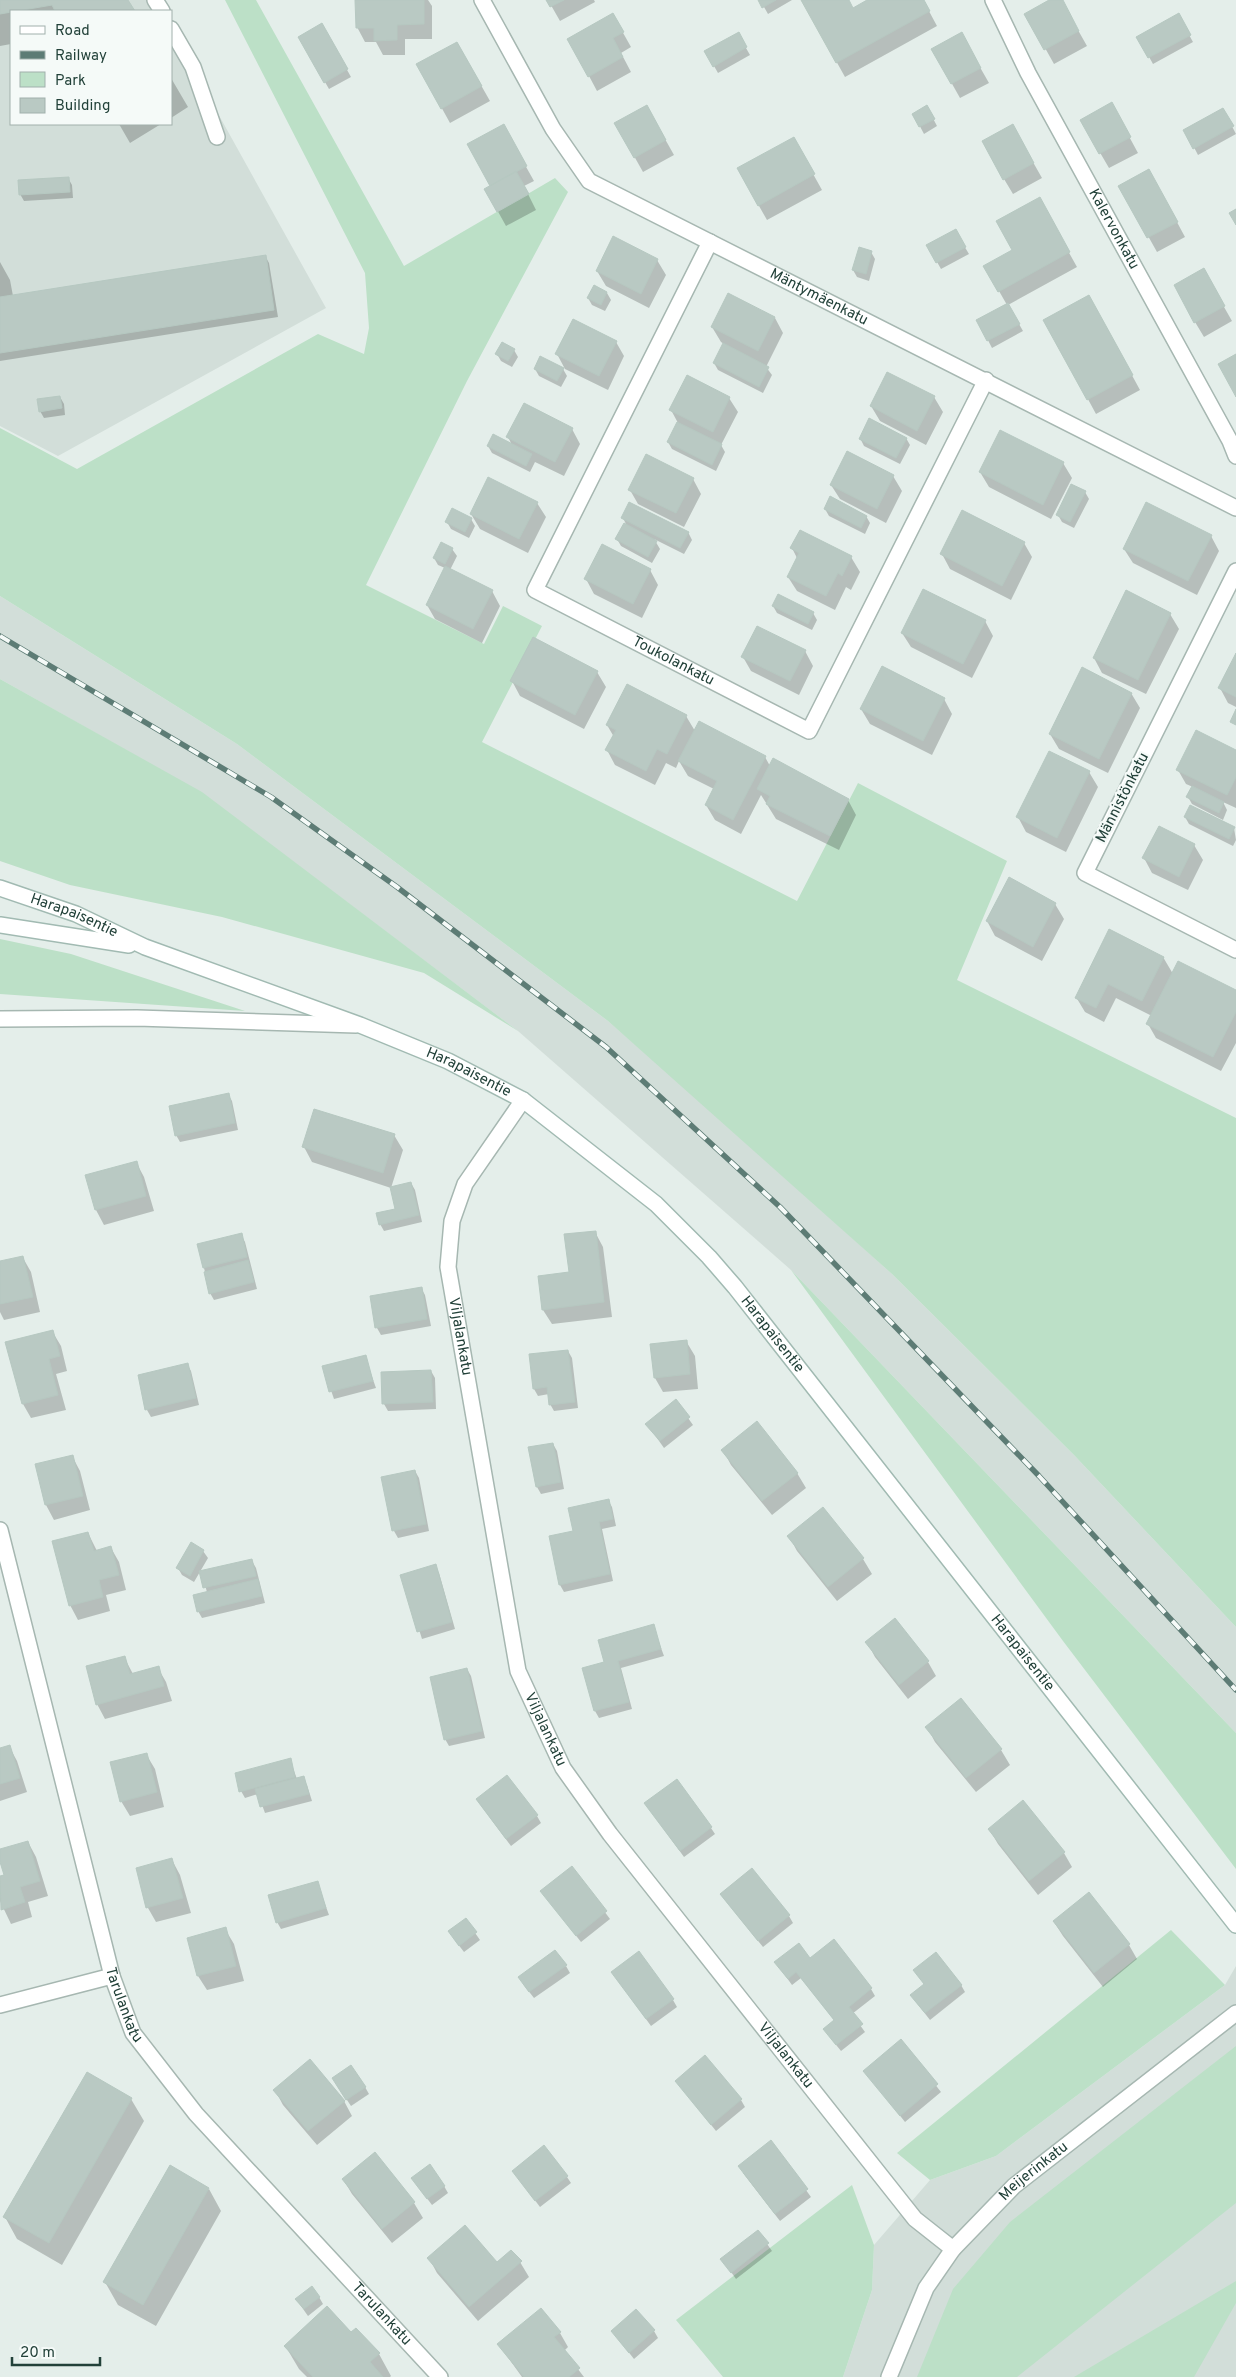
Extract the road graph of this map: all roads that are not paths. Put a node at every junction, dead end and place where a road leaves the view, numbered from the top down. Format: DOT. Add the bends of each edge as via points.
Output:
graph roads {
  1 [pos="482,0"];
  2 [pos="992,0"];
  3 [pos="172,30"];
  4 [pos="217,137"];
  5 [pos="710,242"];
  6 [pos="986,380"];
  7 [pos="1236,456"];
  8 [pos="1236,508"];
  9 [pos="1236,571"];
  10 [pos="0,888"];
  11 [pos="0,925"];
  12 [pos="146,947"];
  13 [pos="1236,950"];
  14 [pos="0,1019"];
  15 [pos="360,1025"];
  16 [pos="523,1100"];
  17 [pos="0,1530"];
  18 [pos="1236,1925"];
  19 [pos="112,1976"];
  20 [pos="0,2005"];
  21 [pos="1236,2013"];
  22 [pos="953,2249"];
  23 [pos="440,2377"];
  24 [pos="889,2377"];
  1 -- 5 [label="street, Mäntymäenkatu" via="553,129 589,181"];
  2 -- 7 [label="street, Kalervonkatu" via="1028,74"];
  3 -- 4 [label="street" via="193,67"];
  5 -- 6 [label="street, Mäntymäenkatu"];
  5 -- 6 [label="street, Toukolankatu" via="535,590 809,731"];
  6 -- 8 [label="street, Mäntymäenkatu"];
  9 -- 13 [label="street, Männistönkatu" via="1085,873"];
  10 -- 12 [label="street, Harapaisentie" via="76,914"];
  11 -- 12 [label="street, Harapaisentie"];
  12 -- 15 [label="street, Harapaisentie"];
  14 -- 15 [label="street" via="137,1018"];
  15 -- 16 [label="street, Harapaisentie" via="448,1062"];
  16 -- 18 [label="street, Harapaisentie" via="656,1204 730,1281"];
  16 -- 22 [label="street, Viljalankatu" via="465,1184 452,1221 448,1267 518,1671 563,1768 610,1834 909,2212"];
  17 -- 19 [label="street, Tarulankatu"];
  19 -- 20 [label="street"];
  19 -- 23 [label="street, Tarulankatu" via="133,2033 196,2114"];
  21 -- 22 [label="street, Meijerinkatu" via="1014,2186"];
  22 -- 24 [label="street, Meijerinkatu" via="926,2288"];
}
